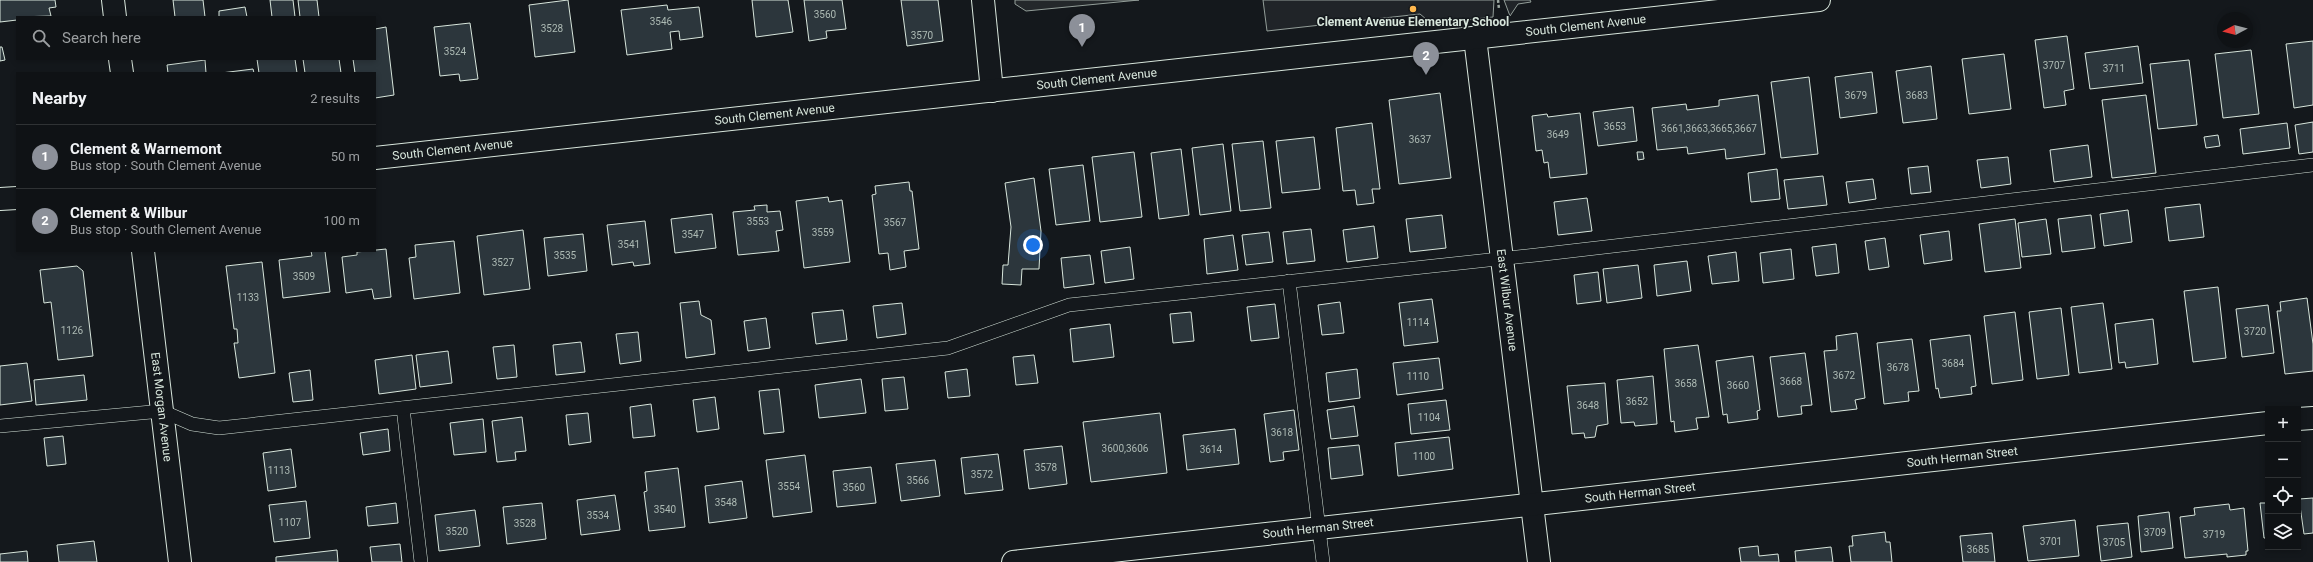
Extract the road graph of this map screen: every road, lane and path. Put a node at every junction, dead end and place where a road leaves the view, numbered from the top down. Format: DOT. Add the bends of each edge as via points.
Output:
graph roads {
  1 [pos="113,0"];
  2 [pos="983,0"];
  3 [pos="1819,0"];
  4 [pos="115,16"];
  5 [pos="1475,38"];
  6 [pos="120,60"];
  7 [pos="122,72"];
  8 [pos="992,91"];
  9 [pos="376,158"];
  10 [pos="2313,165"];
  11 [pos="16,198"];
  12 [pos="0,200"];
  13 [pos="143,252"];
  14 [pos="1502,259"];
  15 [pos="1289,281"];
  16 [pos="403,408"];
  17 [pos="162,411"];
  18 [pos="2313,418"];
  19 [pos="2301,419"];
  20 [pos="2265,423"];
  21 [pos="0,426"];
  22 [pos="1532,505"];
  23 [pos="1319,528"];
  24 [pos="180,562"];
  25 [pos="421,562"];
  26 [pos="1013,562"];
  27 [pos="1323,562"];
  28 [pos="1539,562"];
  1 -- 4 [label="street"];
  2 -- 8 [label="street"];
  3 -- 5 [label="street, South Clement Avenue"];
  5 -- 8 [label="street, South Clement Avenue"];
  5 -- 14 [label="street, East Wilbur Avenue"];
  6 -- 7 [label="street"];
  8 -- 9 [label="street, South Clement Avenue"];
  10 -- 14 [label="lane"];
  11 -- 12 [label="street"];
  13 -- 17 [label="street, East Morgan Avenue"];
  14 -- 15 [label="lane"];
  14 -- 22 [label="street, East Wilbur Avenue"];
  15 -- 16 [label="lane" via="1069,305 948,348"];
  15 -- 23 [label="lane"];
  16 -- 17 [label="lane" via="219,428 192,424"];
  16 -- 25 [label="lane"];
  17 -- 21 [label="lane"];
  17 -- 24 [label="street, East Morgan Avenue"];
  18 -- 19 [label="street"];
  20 -- 22 [label="street, South Herman Street"];
  22 -- 23 [label="street, South Herman Street"];
  22 -- 28 [label="street, East Wilbur Avenue"];
  23 -- 26 [label="street, South Herman Street"];
  23 -- 27 [label="lane"];
}
